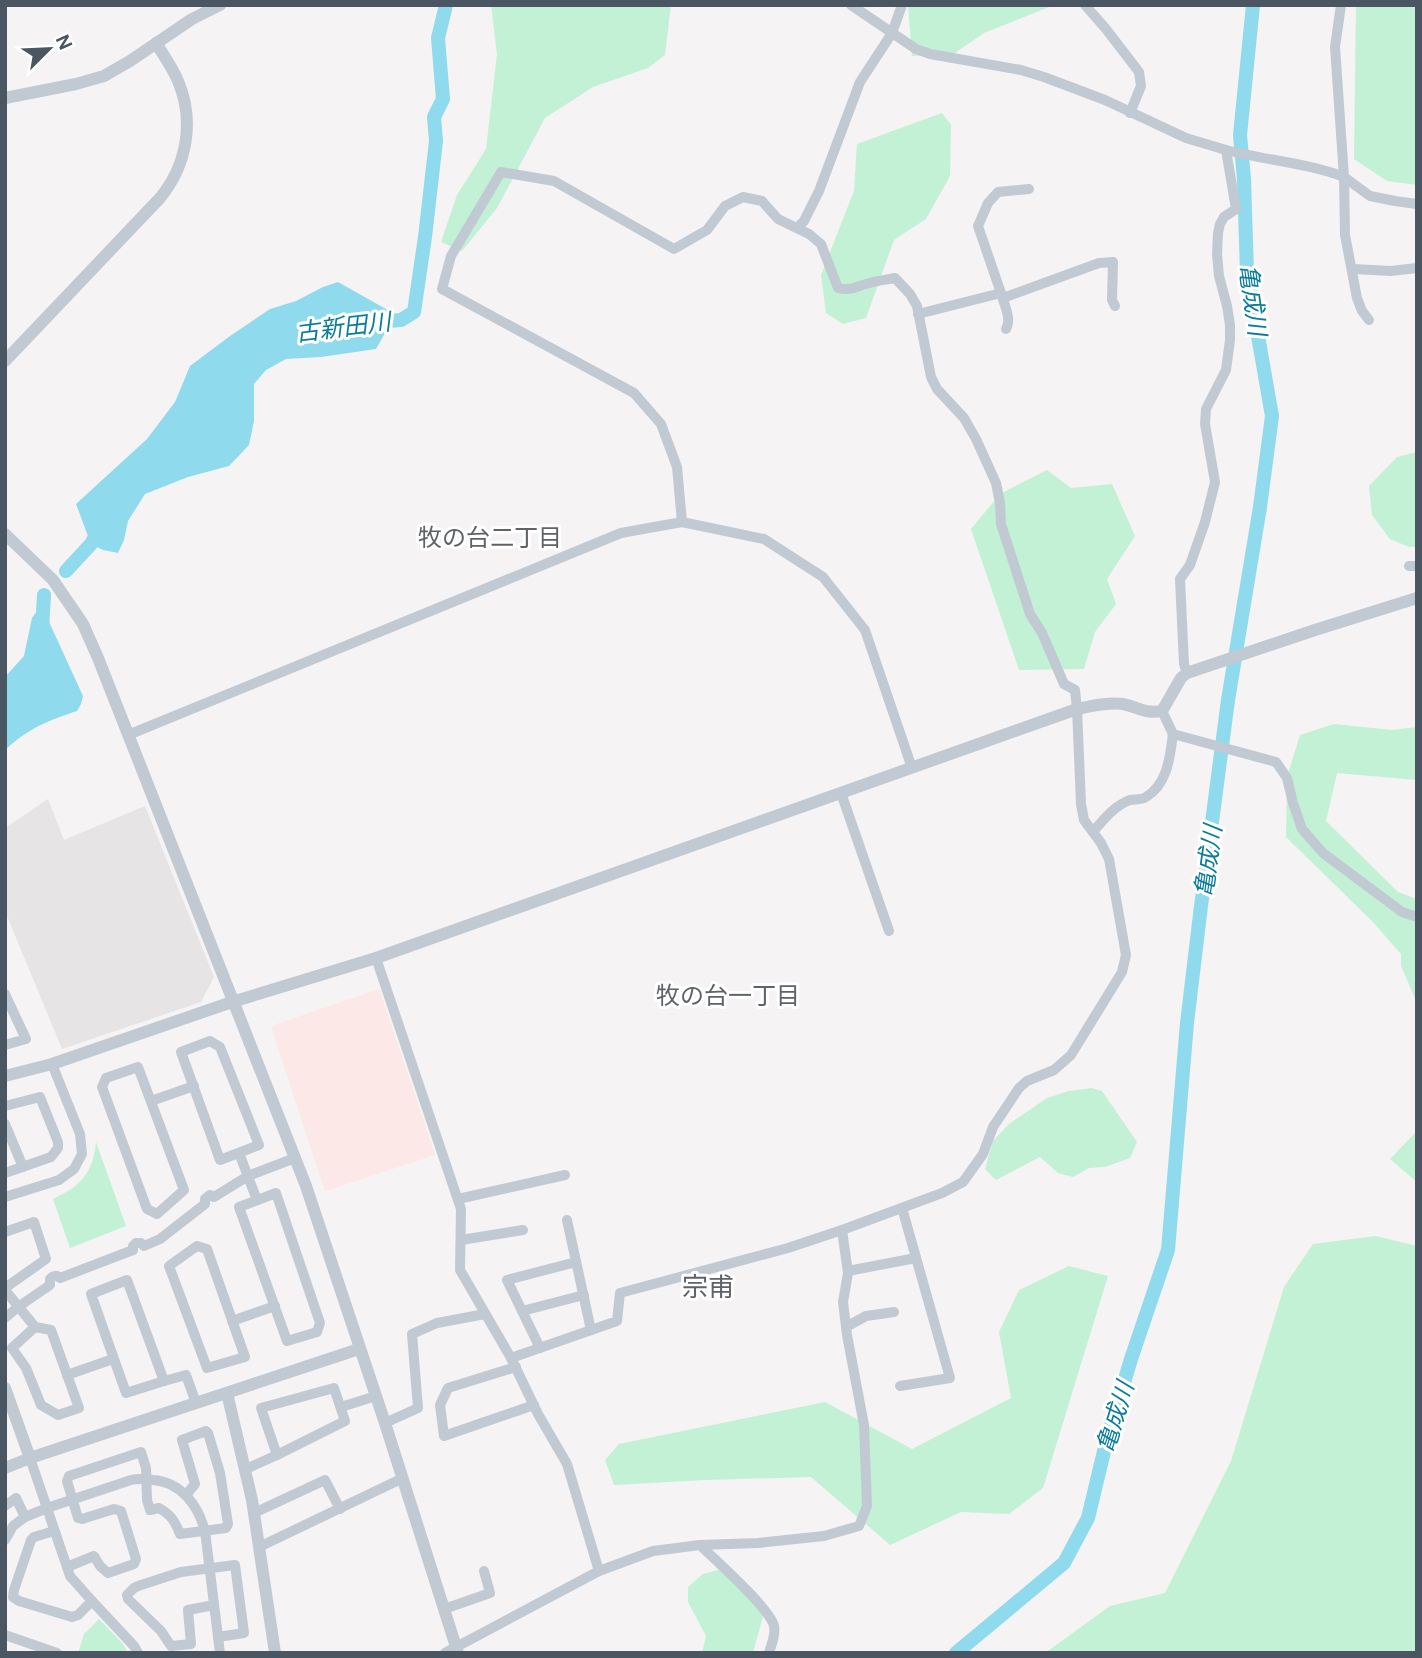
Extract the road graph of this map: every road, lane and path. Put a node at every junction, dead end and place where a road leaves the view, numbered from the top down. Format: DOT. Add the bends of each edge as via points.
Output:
graph roads {
  1 [pos="220,5"];
  2 [pos="851,5"];
  3 [pos="902,5"];
  4 [pos="1085,5"];
  5 [pos="1341,5"];
  6 [pos="892,33"];
  7 [pos="156,43"];
  8 [pos="5,98"];
  9 [pos="1130,113"];
  10 [pos="1226,149"];
  11 [pos="1344,177"];
  12 [pos="1030,189"];
  13 [pos="1417,204"];
  14 [pos="797,228"];
  15 [pos="1417,268"];
  16 [pos="1353,269"];
  17 [pos="1002,295"];
  18 [pos="1115,306"];
  19 [pos="919,314"];
  20 [pos="1369,320"];
  21 [pos="1006,329"];
  22 [pos="5,361"];
  23 [pos="682,522"];
  24 [pos="5,534"];
  25 [pos="1417,598"];
  26 [pos="1186,673"];
  27 [pos="1077,709"];
  28 [pos="1162,712"];
  29 [pos="1173,734"];
  30 [pos="128,735"];
  31 [pos="912,768"];
  32 [pos="841,793"];
  33 [pos="1093,832"];
  34 [pos="1417,917"];
  35 [pos="889,931"];
  36 [pos="376,958"];
  37 [pos="5,994"];
  38 [pos="232,1002"];
  39 [pos="8,1005"];
  40 [pos="5,1045"];
  41 [pos="52,1064"];
  42 [pos="5,1076"];
  43 [pos="194,1086"];
  44 [pos="151,1101"];
  45 [pos="5,1106"];
  46 [pos="5,1124"];
  47 [pos="239,1153"];
  48 [pos="295,1158"];
  49 [pos="23,1167"];
  50 [pos="5,1172"];
  51 [pos="565,1175"];
  52 [pos="248,1176"];
  53 [pos="5,1197"];
  54 [pos="458,1199"];
  55 [pos="257,1200"];
  56 [pos="902,1208"];
  57 [pos="567,1220"];
  58 [pos="523,1230"];
  59 [pos="842,1230"];
  60 [pos="5,1232"];
  61 [pos="461,1241"];
  62 [pos="916,1258"];
  63 [pos="576,1262"];
  64 [pos="848,1271"];
  65 [pos="5,1289"];
  66 [pos="584,1295"];
  67 [pos="275,1306"];
  68 [pos="18,1307"];
  69 [pos="522,1311"];
  70 [pos="894,1312"];
  71 [pos="485,1314"];
  72 [pos="5,1318"];
  73 [pos="232,1321"];
  74 [pos="846,1327"];
  75 [pos="36,1328"];
  76 [pos="591,1330"];
  77 [pos="540,1348"];
  78 [pos="359,1349"];
  79 [pos="113,1359"];
  80 [pos="514,1362"];
  81 [pos="67,1375"];
  82 [pos="164,1381"];
  83 [pos="900,1386"];
  84 [pos="5,1388"];
  85 [pos="227,1393"];
  86 [pos="376,1396"];
  87 [pos="196,1403"];
  88 [pos="534,1405"];
  89 [pos="341,1407"];
  90 [pos="385,1423"];
  91 [pos="277,1455"];
  92 [pos="30,1458"];
  93 [pos="5,1468"];
  94 [pos="246,1469"];
  95 [pos="403,1478"];
  96 [pos="146,1479"];
  97 [pos="186,1495"];
  98 [pos="72,1500"];
  99 [pos="5,1506"];
  100 [pos="47,1508"];
  101 [pos="340,1509"];
  102 [pos="254,1514"];
  103 [pos="26,1517"];
  104 [pos="54,1531"];
  105 [pos="205,1531"];
  106 [pos="5,1540"];
  107 [pos="700,1545"];
  108 [pos="259,1547"];
  109 [pos="66,1567"];
  110 [pos="209,1567"];
  111 [pos="484,1571"];
  112 [pos="599,1571"];
  113 [pos="92,1601"];
  114 [pos="214,1605"];
  115 [pos="444,1609"];
  116 [pos="5,1635"];
  117 [pos="218,1637"];
  118 [pos="453,1651"];
  119 [pos="274,1652"];
  120 [pos="57,1653"];
  121 [pos="138,1653"];
  122 [pos="220,1653"];
  123 [pos="769,1653"];
  1 -- 7 [label="street"];
  2 -- 6 [label="street"];
  3 -- 6 [label="street"];
  4 -- 9 [label="street" via="1139,72 1141,86"];
  5 -- 11 [label="street" via="1335,47"];
  6 -- 9 [label="street" via="923,52 1044,77"];
  6 -- 14 [label="street" via="860,82 819,191"];
  7 -- 8 [label="street" via="92,80"];
  7 -- 22 [label="street" via="185,102 187,132 176,174 160,198"];
  9 -- 10 [label="street" via="1186,138"];
  10 -- 11 [label="street"];
  10 -- 26 [label="street" via="1236,209 1220,224 1217,254 1230,340 1226,370 1206,410 1215,482 1194,554 1180,579"];
  11 -- 13 [label="street" via="1370,196"];
  11 -- 16 [label="street" via="1345,234"];
  12 -- 17 [label="street" via="998,192 978,226"];
  14 -- 19 [label="street" via="821,244 838,288 855,289 895,278 910,294"];
  14 -- 23 [label="street" via="778,219 762,201 743,197 725,206 707,230 674,249 554,181 501,172 451,256 442,289 634,393 661,424 677,467"];
  15 -- 16 [label="street"];
  16 -- 20 [label="street" via="1357,298"];
  17 -- 18 [label="street" via="1113,262"];
  17 -- 19 [label="street"];
  17 -- 21 [label="street"];
  19 -- 27 [label="street" via="931,377 964,418 996,483 1001,524 1030,614 1063,684 1075,690"];
  23 -- 30 [label="street" via="621,533"];
  23 -- 31 [label="street" via="764,539 823,577 866,630"];
  24 -- 30 [label="street" via="53,580 83,624"];
  25 -- 26 [label="street"];
  26 -- 28 [label="street"];
  27 -- 28 [label="street" via="1120,704"];
  27 -- 31 [label="street"];
  27 -- 33 [label="street" via="1081,804 1084,820"];
  28 -- 29 [label="street"];
  29 -- 33 [label="street" via="1161,783 1145,798 1127,801 1107,815"];
  29 -- 34 [label="street" via="1276,762 1287,778 1302,829 1323,853 1402,912"];
  30 -- 38 [label="street"];
  31 -- 32 [label="street"];
  32 -- 35 [label="street"];
  32 -- 36 [label="street"];
  33 -- 56 [label="street" via="1109,859 1126,955 1122,972 1071,1055 1054,1070 1019,1088 963,1182"];
  36 -- 38 [label="street"];
  36 -- 54 [label="street"];
  37 -- 39 [label="street"];
  38 -- 41 [label="street"];
  38 -- 48 [label="street"];
  39 -- 40 [label="street" via="26,1040"];
  41 -- 42 [label="street"];
  41 -- 53 [label="street" via="80,1134 82,1154 75,1169 59,1180"];
  43 -- 44 [label="street"];
  43 -- 47 [label="street" via="220,1160"];
  43 -- 47 [label="street" via="181,1052 210,1041 220,1047 259,1145"];
  44 -- 44 [label="street" via="184,1190 157,1214 147,1209 102,1087 106,1078 138,1067"];
  45 -- 49 [label="street" via="40,1097 58,1142 51,1157"];
  46 -- 49 [label="street"];
  47 -- 52 [label="street"];
  48 -- 52 [label="street"];
  48 -- 78 [label="street"];
  49 -- 50 [label="street"];
  51 -- 54 [label="street"];
  52 -- 55 [label="street"];
  52 -- 68 [label="street" via="144,1246 141,1254 133,1250 60,1278 59,1287 50,1285"];
  54 -- 61 [label="street"];
  55 -- 67 [label="street" via="239,1207"];
  55 -- 67 [label="street" via="276,1193 320,1324 317,1332 287,1341"];
  56 -- 59 [label="street"];
  56 -- 62 [label="street"];
  57 -- 63 [label="street"];
  58 -- 61 [label="street"];
  59 -- 64 [label="street"];
  59 -- 76 [label="street" via="620,1293 617,1321"];
  60 -- 65 [label="street" via="34,1222 46,1259"];
  61 -- 71 [label="street" via="460,1270"];
  62 -- 64 [label="street"];
  62 -- 83 [label="street" via="950,1378"];
  63 -- 66 [label="street"];
  63 -- 69 [label="street" via="506,1280"];
  64 -- 74 [label="street" via="843,1302"];
  65 -- 68 [label="street"];
  66 -- 69 [label="street"];
  66 -- 76 [label="street"];
  67 -- 73 [label="street"];
  68 -- 72 [label="street"];
  68 -- 75 [label="street"];
  69 -- 77 [label="street"];
  70 -- 74 [label="street" via="866,1316"];
  71 -- 80 [label="street"];
  71 -- 90 [label="street" via="437,1323 412,1334 418,1408"];
  73 -- 73 [label="street" via="245,1357 207,1368 169,1266 197,1246 207,1249"];
  74 -- 107 [label="street" via="864,1425 867,1506 859,1526 824,1536"];
  75 -- 81 [label="street" via="51,1330"];
  75 -- 81 [label="street" via="12,1349 26,1368 41,1405 58,1415 79,1408"];
  76 -- 77 [label="street"];
  77 -- 80 [label="street"];
  78 -- 85 [label="street"];
  78 -- 86 [label="street"];
  79 -- 81 [label="street"];
  79 -- 82 [label="street" via="126,1393"];
  79 -- 82 [label="street" via="91,1294 127,1280"];
  80 -- 88 [label="street"];
  80 -- 88 [label="street" via="449,1388 440,1405 444,1436"];
  82 -- 87 [label="street" via="186,1376"];
  84 -- 92 [label="street"];
  85 -- 87 [label="street"];
  85 -- 94 [label="street"];
  86 -- 89 [label="street"];
  86 -- 90 [label="street"];
  87 -- 92 [label="street"];
  88 -- 112 [label="street" via="567,1464"];
  89 -- 91 [label="street" via="345,1421"];
  89 -- 91 [label="street" via="334,1388 261,1408"];
  90 -- 95 [label="street"];
  91 -- 94 [label="street"];
  92 -- 93 [label="street"];
  92 -- 100 [label="street"];
  94 -- 102 [label="street"];
  95 -- 101 [label="street"];
  95 -- 115 [label="street"];
  96 -- 97 [label="street" via="174,1485"];
  96 -- 98 [label="street"];
  96 -- 98 [label="street" via="141,1452 69,1476"];
  96 -- 105 [label="street" via="150,1510 159,1508 170,1514 180,1534"];
  97 -- 105 [label="street"];
  97 -- 105 [label="street" via="195,1485 182,1440 206,1431 220,1473 228,1524"];
  98 -- 100 [label="street"];
  98 -- 109 [label="street" via="82,1519 121,1511 136,1559 134,1564 108,1573 94,1556"];
  99 -- 103 [label="street" via="16,1499"];
  100 -- 103 [label="street"];
  100 -- 104 [label="street"];
  101 -- 102 [label="street" via="325,1480"];
  101 -- 108 [label="street"];
  102 -- 108 [label="street"];
  103 -- 106 [label="street" via="13,1526"];
  104 -- 109 [label="street"];
  104 -- 113 [label="street" via="31,1540 13,1597 72,1618"];
  105 -- 110 [label="street"];
  107 -- 112 [label="street" via="653,1551"];
  107 -- 123 [label="street" via="766,1612 774,1626"];
  108 -- 119 [label="street"];
  109 -- 113 [label="street"];
  110 -- 114 [label="street"];
  110 -- 114 [label="street" via="138,1586 127,1595 171,1646 191,1644 188,1610"];
  110 -- 117 [label="street" via="235,1564 244,1633"];
  111 -- 115 [label="street" via="490,1594"];
  112 -- 118 [label="street"];
  113 -- 121 [label="street"];
  114 -- 117 [label="street"];
  115 -- 118 [label="street"];
  116 -- 120 [label="street"];
  117 -- 122 [label="street"];
}
